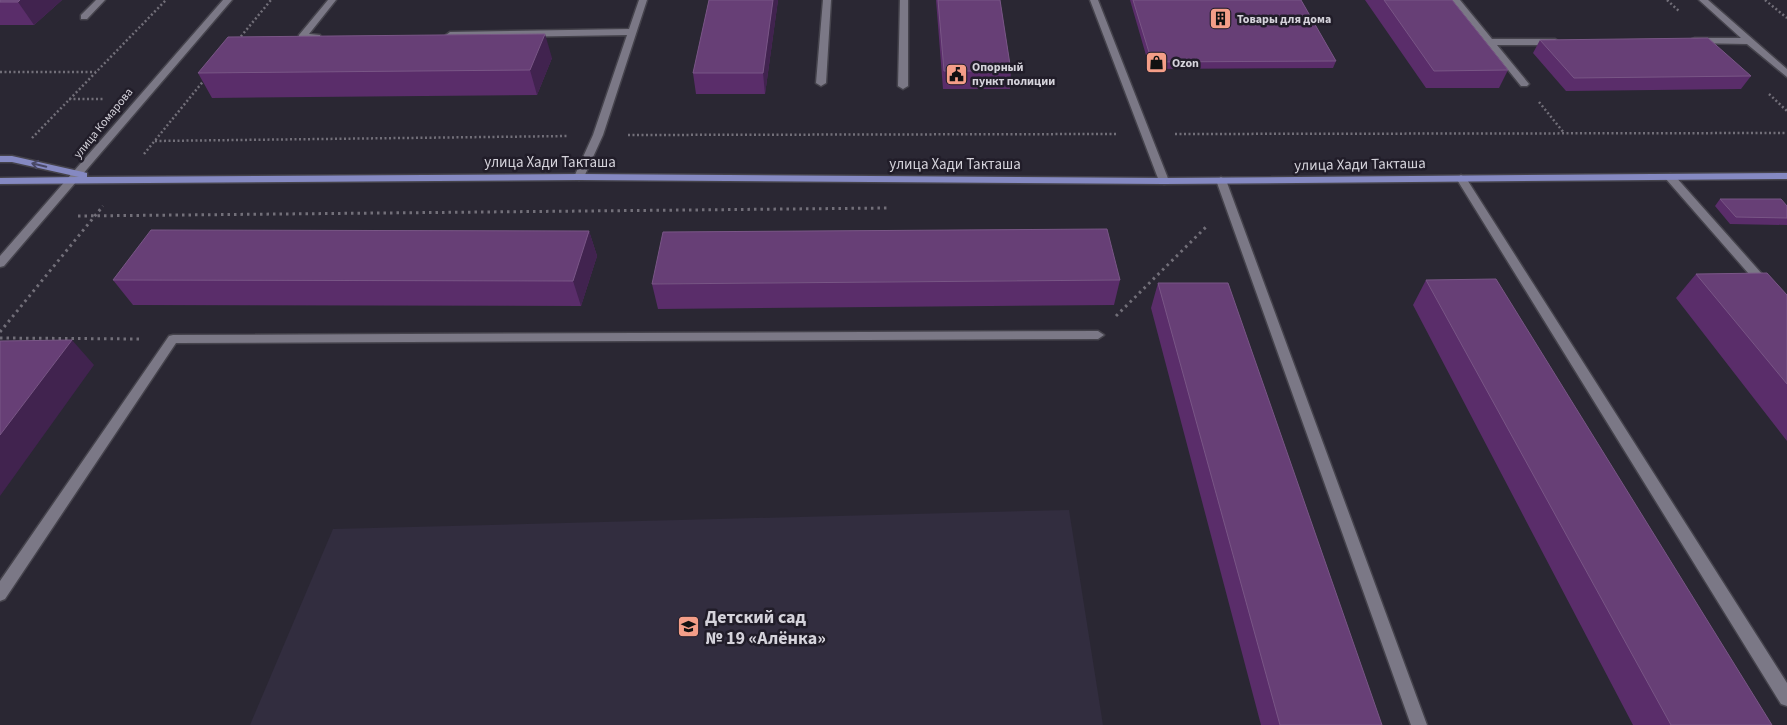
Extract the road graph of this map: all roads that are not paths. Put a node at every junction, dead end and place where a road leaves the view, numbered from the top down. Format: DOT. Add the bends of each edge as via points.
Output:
graph roads {
  1 [pos="101,0"];
  2 [pos="228,0"];
  3 [pos="332,0"];
  4 [pos="643,0"];
  5 [pos="827,0"];
  6 [pos="904,0"];
  7 [pos="1094,0"];
  8 [pos="1456,0"];
  9 [pos="1703,0"];
  10 [pos="84,16"];
  11 [pos="632,32"];
  12 [pos="442,35"];
  13 [pos="322,36"];
  14 [pos="1683,41"];
  15 [pos="1750,41"];
  16 [pos="1490,42"];
  17 [pos="1567,42"];
  18 [pos="1787,74"];
  19 [pos="820,83"];
  20 [pos="1524,84"];
  21 [pos="903,86"];
  22 [pos="0,159"];
  23 [pos="1787,176"];
  24 [pos="579,177"];
  25 [pos="1670,177"];
  26 [pos="76,178"];
  27 [pos="1461,178"];
  28 [pos="1221,180"];
  29 [pos="0,181"];
  30 [pos="1164,181"];
  31 [pos="0,263"];
  32 [pos="1787,310"];
  33 [pos="1098,335"];
  34 [pos="0,594"];
  35 [pos="1787,698"];
  36 [pos="1419,725"];
  1 -- 10 [label="street"];
  2 -- 26 [label="street, улица Комарова" via="141,98"];
  3 -- 13 [label="street" via="302,37"];
  4 -- 11 [label="street"];
  5 -- 19 [label="street"];
  6 -- 21 [label="street"];
  7 -- 30 [label="street"];
  8 -- 16 [label="street"];
  9 -- 15 [label="street"];
  11 -- 12 [label="street"];
  11 -- 24 [label="street" via="598,136"];
  14 -- 15 [label="street"];
  15 -- 18 [label="street"];
  16 -- 17 [label="street"];
  16 -- 20 [label="street"];
  26 -- 22 [label="main road, улица Хади Такташа, one-way" via="12,159"];
  23 -- 25 [label="main road, улица Хади Такташа"];
  24 -- 26 [label="main road, улица Хади Такташа"];
  24 -- 30 [label="main road, улица Хади Такташа"];
  25 -- 27 [label="main road, улица Хади Такташа"];
  25 -- 32 [label="street"];
  26 -- 29 [label="main road, улица Хади Такташа"];
  26 -- 31 [label="street, улица Комарова"];
  27 -- 28 [label="main road, улица Хади Такташа"];
  27 -- 35 [label="street"];
  28 -- 30 [label="main road, улица Хади Такташа"];
  28 -- 36 [label="street"];
  33 -- 34 [label="street" via="173,339"];
}
